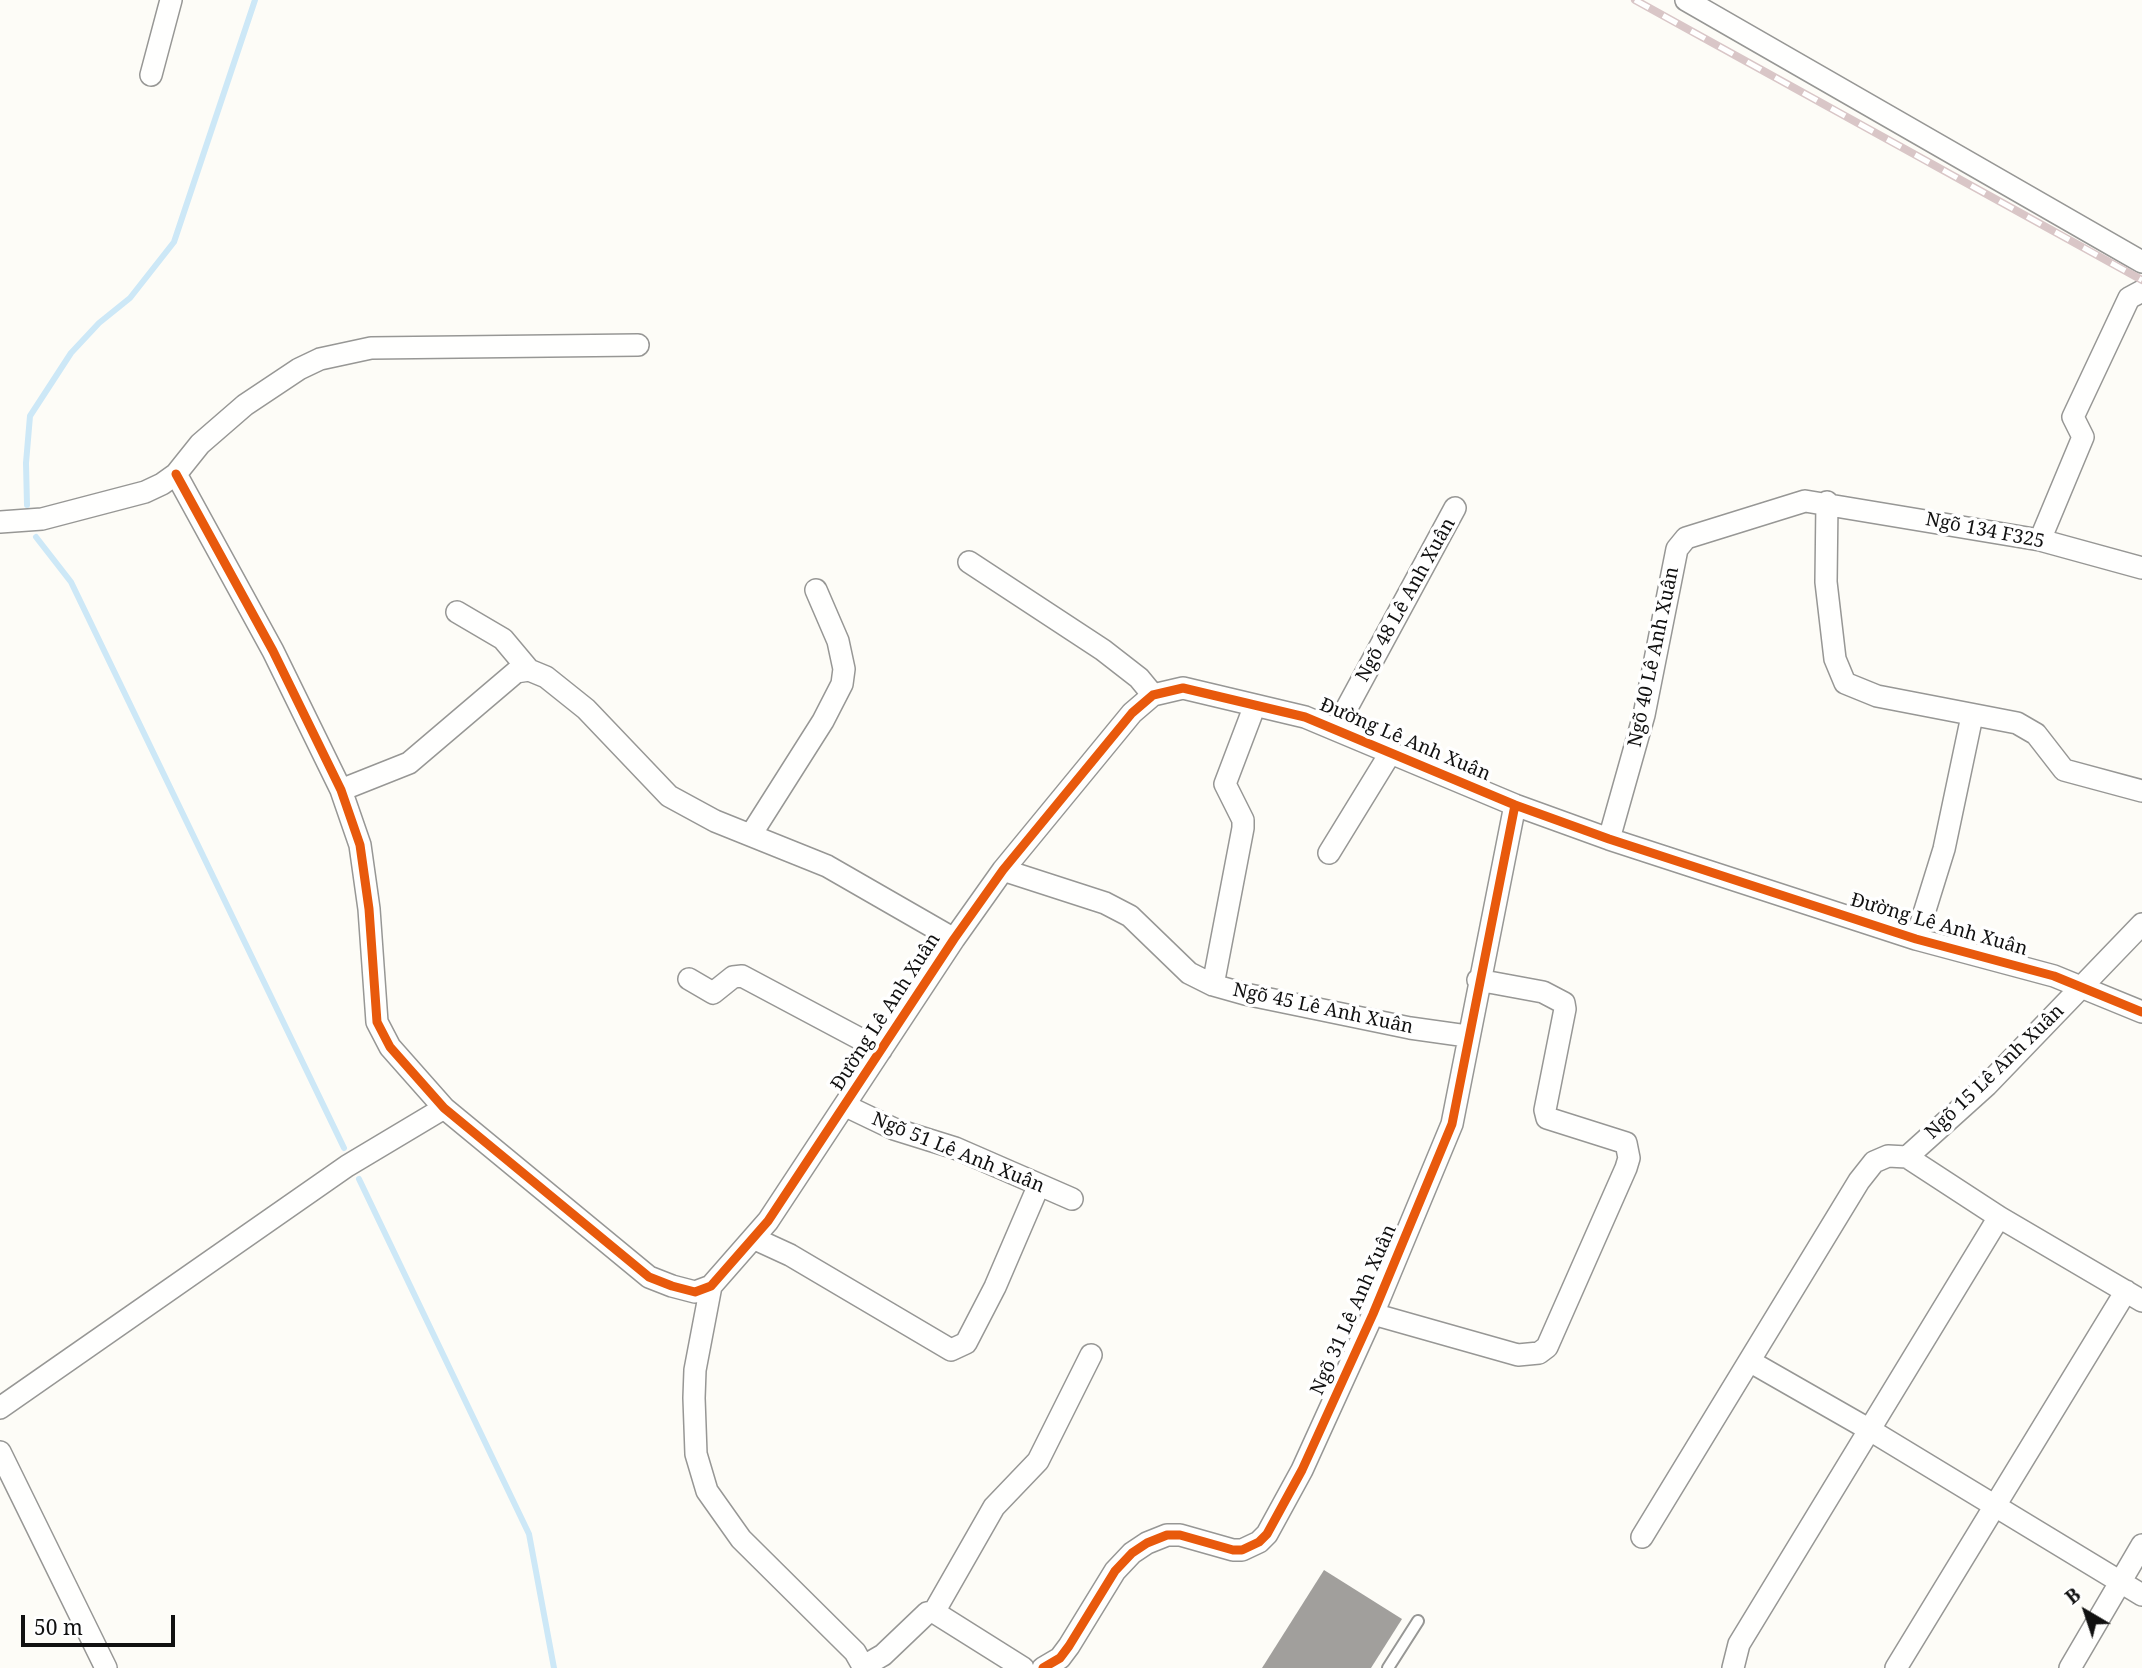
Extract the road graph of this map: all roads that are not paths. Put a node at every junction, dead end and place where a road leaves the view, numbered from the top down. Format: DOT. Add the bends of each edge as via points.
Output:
graph roads {
  1 [pos="171,0"];
  2 [pos="1686,0"];
  3 [pos="151,75"];
  4 [pos="2142,262"];
  5 [pos="2142,291"];
  6 [pos="638,345"];
  7 [pos="176,474"];
  8 [pos="1827,502"];
  9 [pos="1455,508"];
  10 [pos="0,522"];
  11 [pos="2040,540"];
  12 [pos="969,562"];
  13 [pos="2142,568"];
  14 [pos="816,590"];
  15 [pos="457,612"];
  16 [pos="529,670"];
  17 [pos="1153,695"];
  18 [pos="1255,705"];
  19 [pos="1972,716"];
  20 [pos="1336,728"];
  21 [pos="1391,752"];
  22 [pos="341,790"];
  23 [pos="2142,791"];
  24 [pos="1514,806"];
  25 [pos="752,833"];
  26 [pos="1609,839"];
  27 [pos="1329,853"];
  28 [pos="1003,870"];
  29 [pos="2142,925"];
  30 [pos="954,939"];
  31 [pos="1916,939"];
  32 [pos="689,979"];
  33 [pos="1478,980"];
  34 [pos="1213,985"];
  35 [pos="2082,986"];
  36 [pos="2142,1012"];
  37 [pos="1467,1036"];
  38 [pos="881,1050"];
  39 [pos="846,1106"];
  40 [pos="444,1108"];
  41 [pos="1908,1157"];
  42 [pos="1038,1186"];
  43 [pos="1072,1199"];
  44 [pos="1999,1217"];
  45 [pos="753,1238"];
  46 [pos="711,1286"];
  47 [pos="2134,1296"];
  48 [pos="1373,1314"];
  49 [pos="1091,1355"];
  50 [pos="1751,1362"];
  51 [pos="0,1408"];
  52 [pos="1870,1430"];
  53 [pos="0,1452"];
  54 [pos="1995,1507"];
  55 [pos="1642,1537"];
  56 [pos="2142,1545"];
  57 [pos="2119,1582"];
  58 [pos="2142,1595"];
  59 [pos="934,1612"];
  60 [pos="1418,1621"];
  61 [pos="864,1667"];
  62 [pos="106,1668"];
  63 [pos="1023,1668"];
  64 [pos="1043,1668"];
  65 [pos="1388,1668"];
  66 [pos="1733,1668"];
  67 [pos="1896,1668"];
  68 [pos="2070,1668"];
  1 -- 3 [label="street"];
  2 -- 4 [label="street"];
  5 -- 11 [label="street" via="2129,298 2073,416 2083,437"];
  6 -- 7 [label="street" via="371,348 320,359 236,413 200,444"];
  7 -- 10 [label="street" via="145,492 42,519"];
  7 -- 22 [label="street"];
  8 -- 11 [label="street, Ngõ 134 F325"];
  8 -- 19 [label="street" via="1826,582 1835,659 1845,683 1877,696"];
  8 -- 26 [label="street, Ngõ 40 Lê Anh Xuân" via="1805,501 1686,538 1677,549 1644,715"];
  9 -- 20 [label="street, Ngõ 48 Lê Anh Xuân"];
  11 -- 13 [label="street, Ngõ 134 F325"];
  12 -- 17 [label="street" via="1102,650"];
  14 -- 25 [label="street" via="838,641 842,684"];
  15 -- 16 [label="street" via="503,639"];
  16 -- 22 [label="street" via="516,672 409,763"];
  16 -- 25 [label="street" via="546,677 586,709 669,796 715,821"];
  17 -- 18 [label="street, Đường Lê Anh Xuân" via="1183,688"];
  17 -- 28 [label="street, Đường Lê Anh Xuân" via="1132,713"];
  18 -- 20 [label="street, Đường Lê Anh Xuân"];
  18 -- 34 [label="street" via="1225,784 1243,828"];
  19 -- 23 [label="street" via="2017,723 2036,734 2057,762 2074,775"];
  19 -- 31 [label="street" via="1944,849"];
  20 -- 21 [label="street, Đường Lê Anh Xuân"];
  21 -- 24 [label="street, Đường Lê Anh Xuân"];
  21 -- 27 [label="street"];
  22 -- 40 [label="street" via="360,845 377,1022 390,1047"];
  24 -- 26 [label="street, Đường Lê Anh Xuân"];
  24 -- 33 [label="street, Ngõ 31 Lê Anh Xuân"];
  25 -- 30 [label="street" via="827,866"];
  26 -- 31 [label="street, Đường Lê Anh Xuân"];
  28 -- 30 [label="street, Đường Lê Anh Xuân"];
  28 -- 34 [label="street, Ngõ 45 Lê Anh Xuân" via="1130,916 1189,973"];
  29 -- 35 [label="street, Ngõ 15 Lê Anh Xuân"];
  30 -- 38 [label="street, Đường Lê Anh Xuân"];
  31 -- 35 [label="street, Đường Lê Anh Xuân"];
  32 -- 38 [label="street" via="713,993 733,977 742,976"];
  33 -- 37 [label="street, Ngõ 31 Lê Anh Xuân"];
  33 -- 48 [label="street" via="1543,992 1563,1003 1547,1118 1626,1143 1626,1168 1547,1347 1539,1353 1518,1355"];
  34 -- 37 [label="street, Ngõ 45 Lê Anh Xuân"];
  35 -- 36 [label="street, Đường Lê Anh Xuân"];
  35 -- 41 [label="street, Ngõ 15 Lê Anh Xuân" via="1987,1085"];
  37 -- 48 [label="street, Ngõ 31 Lê Anh Xuân" via="1451,1125"];
  38 -- 39 [label="street, Đường Lê Anh Xuân"];
  39 -- 42 [label="street, Ngõ 51 Lê Anh Xuân"];
  39 -- 45 [label="street, Đường Lê Anh Xuân"];
  40 -- 46 [label="street" via="649,1277 695,1292"];
  40 -- 51 [label="street" via="347,1166"];
  41 -- 44 [label="street"];
  41 -- 50 [label="street" via="1888,1156 1874,1162 1859,1181"];
  42 -- 43 [label="street, Ngõ 51 Lê Anh Xuân"];
  42 -- 45 [label="street" via="972,1332 966,1343 951,1350"];
  44 -- 47 [label="street"];
  44 -- 52 [label="street"];
  45 -- 46 [label="street, Đường Lê Anh Xuân"];
  46 -- 61 [label="street" via="694,1398 696,1454 707,1491 741,1539 855,1652"];
  47 -- 54 [label="street"];
  48 -- 64 [label="street, Ngõ 31 Lê Anh Xuân" via="1302,1470 1259,1542 1242,1550 1180,1535 1147,1543 1115,1572 1069,1646"];
  49 -- 59 [label="street" via="1038,1461 994,1507"];
  50 -- 52 [label="street"];
  50 -- 55 [label="street"];
  52 -- 54 [label="street"];
  52 -- 66 [label="street" via="1740,1644"];
  53 -- 62 [label="street"];
  54 -- 57 [label="street"];
  54 -- 67 [label="street"];
  56 -- 57 [label="street"];
  57 -- 58 [label="street"];
  57 -- 68 [label="street"];
  59 -- 61 [label="street" via="927,1613"];
  59 -- 63 [label="street"];
  60 -- 65 [label="lane"];
}
